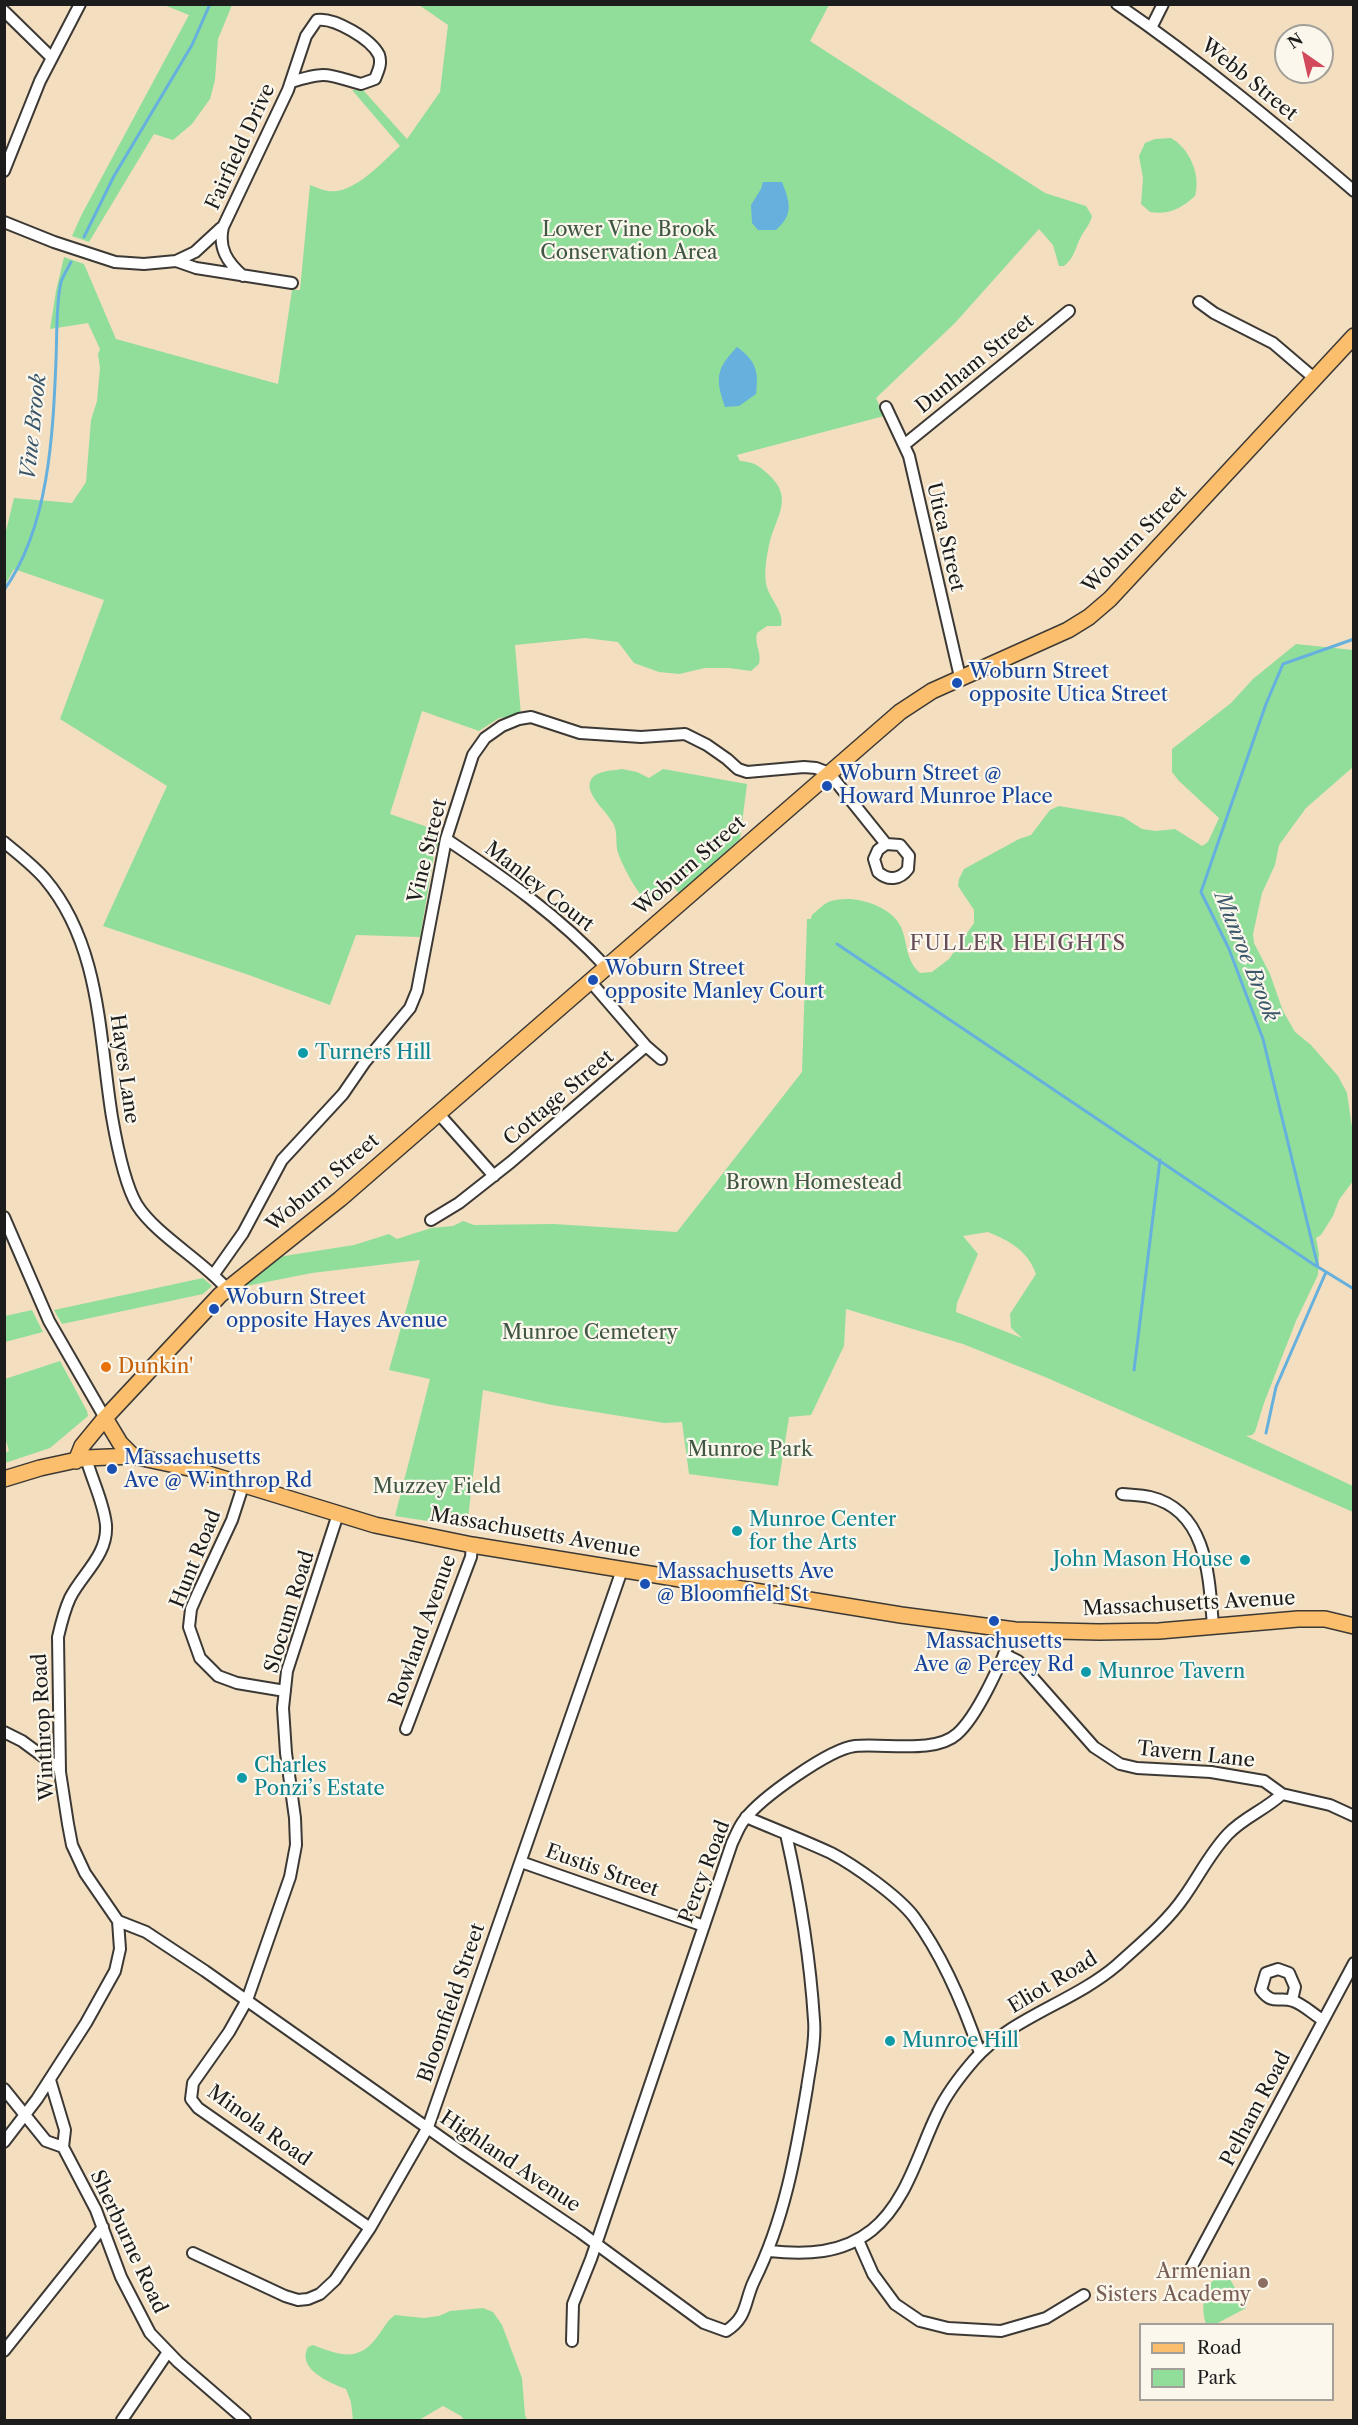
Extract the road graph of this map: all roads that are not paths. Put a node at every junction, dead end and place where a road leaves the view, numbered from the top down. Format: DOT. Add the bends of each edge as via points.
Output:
graph roads {
  1 [pos="80,4"];
  2 [pos="1117,4"];
  3 [pos="1163,4"];
  4 [pos="4,11"];
  5 [pos="1151,28"];
  6 [pos="52,58"];
  7 [pos="291,82"];
  8 [pos="4,171"];
  9 [pos="1351,185"];
  10 [pos="4,222"];
  11 [pos="223,227"];
  12 [pos="176,261"];
  13 [pos="243,276"];
  14 [pos="292,284"];
  15 [pos="1199,302"];
  16 [pos="1069,311"];
  17 [pos="1353,336"];
  18 [pos="1314,378"];
  19 [pos="886,407"];
  20 [pos="904,445"];
  21 [pos="960,677"];
  22 [pos="829,773"];
  23 [pos="446,839"];
  24 [pos="4,842"];
  25 [pos="886,844"];
  26 [pos="606,967"];
  27 [pos="590,981"];
  28 [pos="646,1046"];
  29 [pos="661,1059"];
  30 [pos="438,1113"];
  31 [pos="494,1176"];
  32 [pos="4,1217"];
  33 [pos="431,1220"];
  34 [pos="9,1238"];
  35 [pos="213,1274"];
  36 [pos="227,1289"];
  37 [pos="105,1418"];
  38 [pos="134,1456"];
  39 [pos="81,1460"];
  40 [pos="4,1479"];
  41 [pos="243,1486"];
  42 [pos="1122,1494"];
  43 [pos="338,1514"];
  44 [pos="472,1545"];
  45 [pos="622,1570"];
  46 [pos="1213,1626"];
  47 [pos="1353,1626"];
  48 [pos="1015,1630"];
  49 [pos="1004,1654"];
  50 [pos="285,1691"];
  51 [pos="406,1729"];
  52 [pos="4,1732"];
  53 [pos="60,1769"];
  54 [pos="1282,1794"];
  55 [pos="1353,1816"];
  56 [pos="746,1817"];
  57 [pos="786,1834"];
  58 [pos="521,1862"];
  59 [pos="118,1921"];
  60 [pos="704,1926"];
  61 [pos="1353,1963"];
  62 [pos="247,2000"];
  63 [pos="1292,2000"];
  64 [pos="1323,2020"];
  65 [pos="980,2053"];
  66 [pos="50,2080"];
  67 [pos="4,2089"];
  68 [pos="25,2115"];
  69 [pos="428,2127"];
  70 [pos="4,2142"];
  71 [pos="63,2147"];
  72 [pos="103,2227"];
  73 [pos="370,2228"];
  74 [pos="858,2240"];
  75 [pos="595,2243"];
  76 [pos="769,2251"];
  77 [pos="192,2253"];
  78 [pos="1190,2271"];
  79 [pos="1084,2295"];
  80 [pos="572,2341"];
  81 [pos="4,2351"];
  82 [pos="168,2352"];
  83 [pos="122,2421"];
  84 [pos="245,2421"];
  1 -- 6 [label="street"];
  2 -- 5 [label="street, Webb Street"];
  3 -- 5 [label="street"];
  4 -- 6 [label="street"];
  5 -- 9 [label="street, Webb Street"];
  6 -- 8 [label="street"];
  7 -- 7 [label="street, Fairfield Drive" via="306,36 317,20 339,22 380,57 375,79 361,84 330,74"];
  7 -- 11 [label="street, Fairfield Drive"];
  10 -- 12 [label="street" via="115,262"];
  11 -- 12 [label="street, Fairfield Drive" via="195,252"];
  11 -- 13 [label="street, Fairfield Drive" via="220,238 224,255"];
  12 -- 13 [label="street"];
  13 -- 14 [label="street"];
  15 -- 18 [label="street" via="1273,343"];
  16 -- 20 [label="street, Dunham Street"];
  17 -- 18 [label="main road, Woburn Street"];
  18 -- 21 [label="main road, Woburn Street" via="1089,617 1056,636"];
  19 -- 20 [label="street, Utica Street"];
  20 -- 21 [label="street, Utica Street"];
  21 -- 22 [label="main road, Woburn Street" via="900,712"];
  22 -- 23 [label="street, Vine Street" via="804,767 747,772 685,734 641,737 580,733 531,717 519,719 485,738 473,755"];
  22 -- 25 [label="street"];
  22 -- 26 [label="main road, Woburn Street"];
  23 -- 26 [label="street, Manley Court" via="540,906"];
  23 -- 35 [label="street, Vine Street" via="417,991 410,1008 340,1098 282,1160 243,1233"];
  24 -- 35 [label="street, Hayes Lane" via="57,895 87,957 116,1140 137,1205"];
  26 -- 27 [label="main road, Woburn Street"];
  27 -- 28 [label="street"];
  27 -- 30 [label="main road, Woburn Street"];
  28 -- 29 [label="street"];
  28 -- 31 [label="street, Cottage Street"];
  30 -- 31 [label="street"];
  30 -- 36 [label="main road, Woburn Street" via="340,1199"];
  31 -- 33 [label="street, Cottage Street"];
  32 -- 34 [label="street"];
  34 -- 37 [label="street" via="49,1321"];
  35 -- 36 [label="street, Hayes Lane"];
  36 -- 37 [label="main road, Woburn Street"];
  37 -- 38 [label="main road" via="120,1443"];
  37 -- 39 [label="main road, Woburn Street" via="82,1446"];
  38 -- 39 [label="main road, Massachusetts Avenue"];
  38 -- 41 [label="main road, Massachusetts Avenue" via="189,1468"];
  39 -- 40 [label="main road, Massachusetts Avenue"];
  39 -- 53 [label="street, Winthrop Road" via="106,1524 105,1542 70,1598 60,1629"];
  41 -- 43 [label="main road, Massachusetts Avenue"];
  41 -- 50 [label="street, Hunt Road" via="232,1520 191,1610 189,1627 200,1658 218,1676"];
  42 -- 46 [label="street" via="1169,1505 1188,1520 1199,1538 1206,1563"];
  43 -- 44 [label="main road, Massachusetts Avenue"];
  43 -- 50 [label="street, Slocum Road"];
  44 -- 45 [label="main road, Massachusetts Avenue"];
  44 -- 51 [label="street, Rowland Avenue" via="471,1557"];
  45 -- 48 [label="main road, Massachusetts Avenue" via="901,1616"];
  45 -- 58 [label="street, Bloomfield Street"];
  46 -- 47 [label="main road, Massachusetts Avenue" via="1326,1619"];
  46 -- 48 [label="main road, Massachusetts Avenue" via="1159,1631"];
  48 -- 49 [label="street, Percy Road"];
  49 -- 54 [label="street, Tavern Lane" via="1018,1661 1094,1747 1120,1764 1264,1781"];
  49 -- 56 [label="street, Percy Road" via="970,1719 957,1734 941,1744 923,1747 852,1746 781,1786"];
  50 -- 62 [label="street, Slocum Road" via="286,1753 296,1845 290,1877"];
  52 -- 53 [label="street"];
  53 -- 59 [label="street, Winthrop Road" via="72,1845 85,1873"];
  54 -- 55 [label="street" via="1330,1805"];
  54 -- 65 [label="street, Eliot Road" via="1229,1832 1183,1898 1116,1966 988,2044"];
  56 -- 57 [label="street"];
  56 -- 60 [label="street, Percy Road" via="732,1843"];
  57 -- 65 [label="street" via="833,1854 891,1894 913,1915 937,1955"];
  57 -- 76 [label="street" via="807,1945 814,2022 798,2145"];
  58 -- 60 [label="street, Eustis Street"];
  58 -- 69 [label="street, Bloomfield Street"];
  59 -- 62 [label="street, Highland Avenue" via="146,1932"];
  59 -- 66 [label="street" via="120,1949 115,1971"];
  60 -- 75 [label="street, Percy Road"];
  61 -- 64 [label="street, Pelham Road"];
  62 -- 69 [label="street, Highland Avenue"];
  62 -- 73 [label="street, Minola Road" via="194,2083 191,2099 198,2108"];
  63 -- 64 [label="street"];
  64 -- 78 [label="street, Pelham Road"];
  65 -- 74 [label="street, Eliot Road" via="939,2109 887,2216"];
  66 -- 68 [label="street"];
  66 -- 71 [label="street, Sherburne Road" via="65,2130"];
  67 -- 68 [label="street"];
  68 -- 70 [label="street"];
  68 -- 71 [label="street" via="46,2141"];
  69 -- 73 [label="street, Bloomfield Street"];
  69 -- 75 [label="street, Highland Avenue"];
  71 -- 72 [label="street, Sherburne Road"];
  72 -- 81 [label="street"];
  72 -- 82 [label="street, Sherburne Road" via="140,2316"];
  73 -- 77 [label="street, Bloomfield Street" via="335,2280 308,2299 285,2296"];
  74 -- 76 [label="street, Eliot Road" via="821,2253"];
  74 -- 79 [label="street" via="873,2274 895,2304 920,2321 948,2328 1001,2331 1046,2318"];
  75 -- 76 [label="street, Highland Avenue" via="704,2323 726,2331 743,2316"];
  75 -- 80 [label="street, Percy Road" via="573,2304"];
  82 -- 83 [label="street"];
  82 -- 84 [label="street, Sherburne Road"];
}
